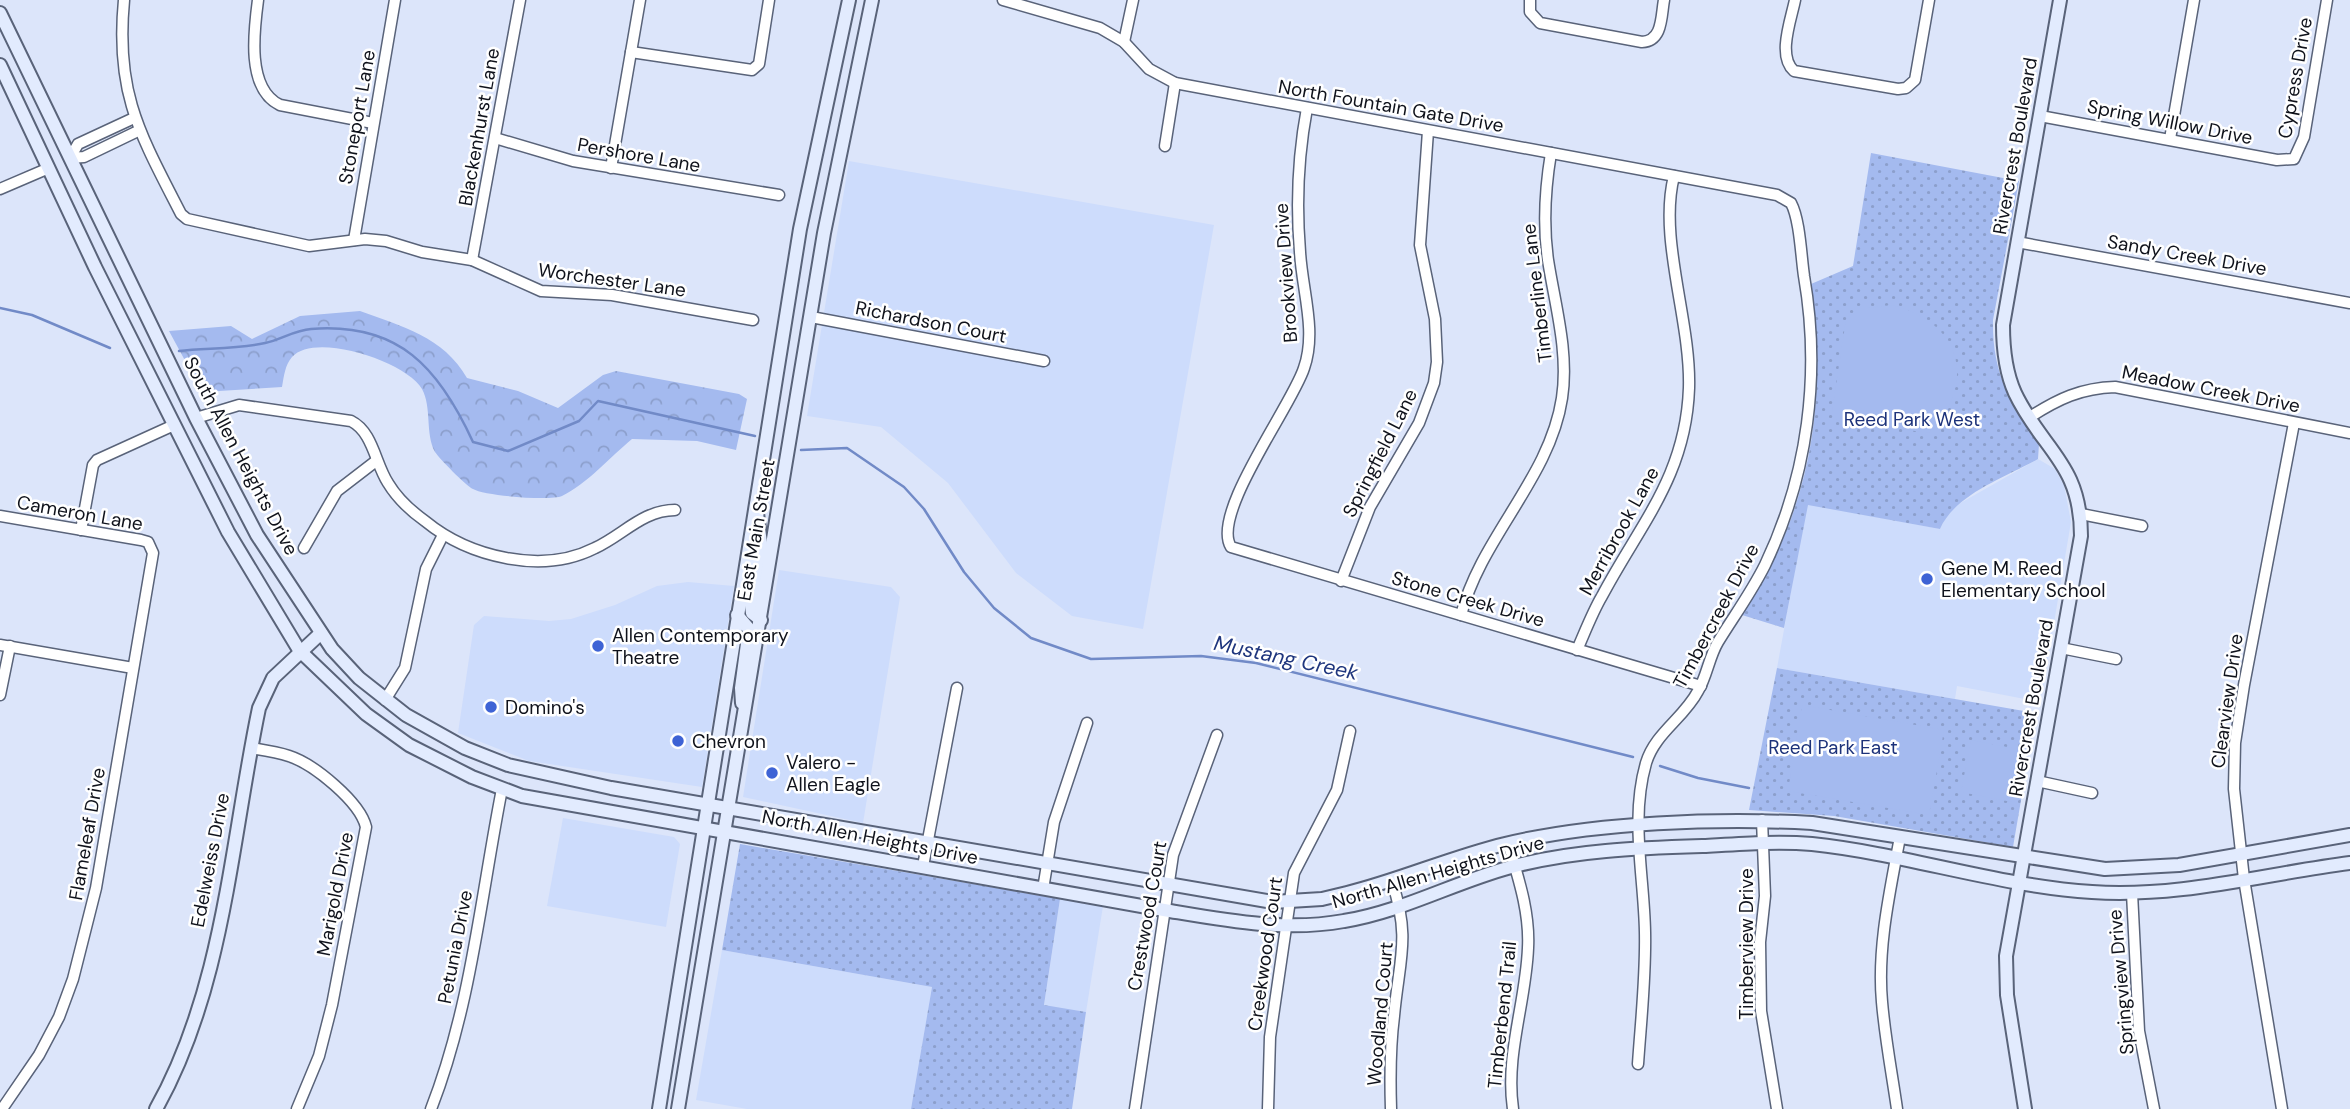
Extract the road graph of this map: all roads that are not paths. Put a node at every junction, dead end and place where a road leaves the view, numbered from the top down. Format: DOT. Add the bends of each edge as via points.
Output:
graph roads {
  1 [pos="124,0"];
  2 [pos="258,0"];
  3 [pos="395,0"];
  4 [pos="520,0"];
  5 [pos="640,0"];
  6 [pos="769,0"];
  7 [pos="849,0"];
  8 [pos="872,0"];
  9 [pos="1003,0"];
  10 [pos="1133,0"];
  11 [pos="1530,0"];
  12 [pos="1664,0"];
  13 [pos="1795,0"];
  14 [pos="1929,0"];
  15 [pos="2060,0"];
  16 [pos="2194,0"];
  17 [pos="2327,0"];
  18 [pos="0,13"];
  19 [pos="1124,42"];
  20 [pos="631,52"];
  21 [pos="0,65"];
  22 [pos="1175,83"];
  23 [pos="1307,108"];
  24 [pos="2039,116"];
  25 [pos="134,118"];
  26 [pos="373,123"];
  27 [pos="138,131"];
  28 [pos="1428,131"];
  29 [pos="495,138"];
  30 [pos="2170,139"];
  31 [pos="1165,146"];
  32 [pos="1551,153"];
  33 [pos="70,158"];
  34 [pos="2294,159"];
  35 [pos="49,168"];
  36 [pos="611,168"];
  37 [pos="1674,176"];
  38 [pos="0,189"];
  39 [pos="779,195"];
  40 [pos="1791,203"];
  41 [pos="354,240"];
  42 [pos="2017,242"];
  43 [pos="472,260"];
  44 [pos="2350,303"];
  45 [pos="811,317"];
  46 [pos="753,320"];
  47 [pos="1044,361"];
  48 [pos="2030,417"];
  49 [pos="196,418"];
  50 [pos="2294,423"];
  51 [pos="174,425"];
  52 [pos="2350,433"];
  53 [pos="376,461"];
  54 [pos="755,506"];
  55 [pos="675,510"];
  56 [pos="2081,514"];
  57 [pos="0,516"];
  58 [pos="2142,526"];
  59 [pos="80,530"];
  60 [pos="443,535"];
  61 [pos="1228,543"];
  62 [pos="152,547"];
  63 [pos="304,548"];
  64 [pos="1341,581"];
  65 [pos="737,615"];
  66 [pos="1461,615"];
  67 [pos="761,620"];
  68 [pos="321,633"];
  69 [pos="5,646"];
  70 [pos="2061,648"];
  71 [pos="299,650"];
  72 [pos="1577,650"];
  73 [pos="2116,659"];
  74 [pos="133,668"];
  75 [pos="1701,686"];
  76 [pos="957,688"];
  77 [pos="0,695"];
  78 [pos="385,700"];
  79 [pos="745,713"];
  80 [pos="1087,723"];
  81 [pos="1350,731"];
  82 [pos="1217,735"];
  83 [pos="251,748"];
  84 [pos="508,765"];
  85 [pos="2037,781"];
  86 [pos="502,789"];
  87 [pos="2092,793"];
  88 [pos="708,806"];
  89 [pos="728,810"];
  90 [pos="1762,820"];
  91 [pos="705,827"];
  92 [pos="1638,827"];
  93 [pos="725,830"];
  94 [pos="2350,835"];
  95 [pos="1900,837"];
  96 [pos="928,841"];
  97 [pos="1507,843"];
  98 [pos="1763,845"];
  99 [pos="1640,849"];
  100 [pos="2241,855"];
  101 [pos="1896,858"];
  102 [pos="2023,858"];
  103 [pos="1046,861"];
  104 [pos="2350,863"];
  105 [pos="923,866"];
  106 [pos="1515,866"];
  107 [pos="2244,879"];
  108 [pos="1392,881"];
  109 [pos="2018,881"];
  110 [pos="1168,886"];
  111 [pos="1043,889"];
  112 [pos="2132,893"];
  113 [pos="1289,902"];
  114 [pos="1399,905"];
  115 [pos="1164,910"];
  116 [pos="1286,926"];
  117 [pos="667,1058"];
  118 [pos="686,1060"];
  119 [pos="1638,1064"];
  120 [pos="2,1109"];
  121 [pos="156,1109"];
  122 [pos="298,1109"];
  123 [pos="431,1109"];
  124 [pos="659,1109"];
  125 [pos="678,1109"];
  126 [pos="1135,1109"];
  127 [pos="1268,1109"];
  128 [pos="1391,1109"];
  129 [pos="1513,1109"];
  130 [pos="1777,1109"];
  131 [pos="1897,1109"];
  132 [pos="2025,1109"];
  133 [pos="2154,1109"];
  134 [pos="2282,1109"];
  1 -- 25 [label="street" via="121,58"];
  2 -- 26 [label="street" via="253,52 268,96 280,105"];
  3 -- 26 [label="street, Stoneport Lane"];
  4 -- 29 [label="street, Blackenhurst Lane"];
  5 -- 20 [label="street"];
  6 -- 20 [label="street" via="759,64 752,70"];
  7 -- 54 [label="main road, East Main Street" via="800,229"];
  8 -- 45 [label="main road, East Main Street"];
  9 -- 19 [label="street, North Fountain Gate Drive" via="1082,21"];
  10 -- 19 [label="street"];
  11 -- 12 [label="street" via="1530,12 1540,23 1642,42 1659,32"];
  13 -- 14 [label="street" via="1785,52 1794,71 1898,89 1909,86 1916,76"];
  15 -- 24 [label="main road, Rivercrest Boulevard"];
  16 -- 30 [label="street"];
  17 -- 34 [label="street, Cypress Drive" via="2304,137"];
  18 -- 33 [label="main road, South Allen Heights Drive"];
  19 -- 22 [label="street, North Fountain Gate Drive" via="1149,69"];
  20 -- 36 [label="street"];
  21 -- 35 [label="main road"];
  22 -- 23 [label="street, North Fountain Gate Drive"];
  22 -- 31 [label="street"];
  23 -- 28 [label="street, North Fountain Gate Drive"];
  23 -- 61 [label="street, Brookview Drive" via="1298,171 1308,353 1298,384 1255,457 1227,532"];
  24 -- 30 [label="street, Spring Willow Drive"];
  24 -- 42 [label="main road, Rivercrest Boulevard"];
  25 -- 27 [label="street"];
  25 -- 33 [label="street" via="78,144"];
  26 -- 41 [label="street, Stoneport Lane"];
  27 -- 33 [label="street" via="84,157"];
  27 -- 41 [label="street, Worchester Lane" via="184,216 299,244"];
  28 -- 32 [label="street, North Fountain Gate Drive"];
  28 -- 64 [label="street, Springfield Lane" via="1420,245 1435,319 1434,383 1419,423 1370,507"];
  29 -- 36 [label="street, Pershore Lane"];
  29 -- 43 [label="street, Blackenhurst Lane"];
  30 -- 34 [label="street, Spring Willow Drive" via="2277,160"];
  32 -- 37 [label="street, North Fountain Gate Drive"];
  32 -- 66 [label="street, Timberline Lane" via="1545,205 1564,358 1562,398 1543,456 1486,551"];
  33 -- 35 [label="main road"];
  33 -- 49 [label="main road, South Allen Heights Drive"];
  35 -- 38 [label="street"];
  35 -- 51 [label="main road"];
  36 -- 39 [label="street, Pershore Lane"];
  37 -- 40 [label="street, North Fountain Gate Drive" via="1783,196"];
  37 -- 72 [label="street, Merribrook Lane" via="1669,199 1671,229 1689,351 1683,433 1658,503 1602,596"];
  40 -- 75 [label="street, Timbercreek Drive" via="1812,342 1801,465 1765,565 1718,643"];
  41 -- 43 [label="street, Worchester Lane" via="386,241"];
  42 -- 44 [label="street, Sandy Creek Drive"];
  42 -- 48 [label="main road, Rivercrest Boulevard" via="2003,350 2014,390"];
  43 -- 46 [label="street, Worchester Lane" via="541,291 612,295"];
  45 -- 47 [label="street, Richardson Court"];
  45 -- 67 [label="main road, East Main Street"];
  48 -- 50 [label="street, Meadow Creek Drive" via="2073,393 2115,387"];
  48 -- 56 [label="main road, Rivercrest Boulevard" via="2066,467"];
  49 -- 51 [label="main road"];
  49 -- 53 [label="street" via="239,405 351,421 362,426"];
  49 -- 68 [label="main road, South Allen Heights Drive" via="257,535"];
  50 -- 52 [label="street, Meadow Creek Drive"];
  50 -- 100 [label="street, Clearview Drive" via="2235,743"];
  51 -- 59 [label="street" via="97,460"];
  51 -- 71 [label="main road" via="228,532"];
  53 -- 60 [label="street" via="408,507"];
  53 -- 63 [label="street" via="337,491"];
  54 -- 65 [label="main road, East Main Street"];
  54 -- 67 [label="main road" via="761,543 751,605 752,613"];
  55 -- 60 [label="street" via="650,513 593,550 567,558 519,559 483,553"];
  56 -- 58 [label="street"];
  56 -- 70 [label="main road, Rivercrest Boulevard"];
  57 -- 59 [label="street, Cameron Lane"];
  59 -- 62 [label="street, Cameron Lane" via="141,540"];
  60 -- 78 [label="street" via="426,569 405,668"];
  61 -- 64 [label="street, Stone Creek Drive" via="1235,551"];
  62 -- 74 [label="street, Flameleaf Drive"];
  64 -- 66 [label="street, Stone Creek Drive"];
  65 -- 79 [label="main road" via="749,629 741,688"];
  65 -- 88 [label="main road, East Main Street"];
  66 -- 72 [label="street, Stone Creek Drive"];
  67 -- 79 [label="main road, East Main Street"];
  68 -- 71 [label="main road, Edelweiss Drive"];
  68 -- 78 [label="main road, South Allen Heights Drive"];
  69 -- 74 [label="street"];
  69 -- 77 [label="street"];
  70 -- 73 [label="street"];
  70 -- 85 [label="main road, Rivercrest Boulevard"];
  71 -- 83 [label="main road, Edelweiss Drive" via="265,692"];
  71 -- 86 [label="main road" via="384,728 446,765"];
  72 -- 75 [label="street, Stone Creek Drive"];
  74 -- 120 [label="street, Flameleaf Drive" via="96,888 74,979 39,1055"];
  75 -- 92 [label="street, Timbercreek Drive" via="1651,750 1641,786"];
  76 -- 96 [label="street"];
  78 -- 84 [label="main road, South Allen Heights Drive" via="430,730"];
  79 -- 89 [label="main road, East Main Street"];
  80 -- 103 [label="street"];
  81 -- 113 [label="street, Creekwood Court" via="1337,790 1294,873"];
  82 -- 110 [label="street, Crestwood Court" via="1177,842"];
  83 -- 121 [label="main road, Edelweiss Drive" via="205,987"];
  83 -- 122 [label="street, Marigold Drive" via="291,756 313,768 351,800 366,827 332,1005"];
  84 -- 86 [label="main road"];
  84 -- 88 [label="main road, South Allen Heights Drive"];
  85 -- 87 [label="street"];
  85 -- 102 [label="main road, Rivercrest Boulevard"];
  86 -- 91 [label="main road" via="566,805"];
  86 -- 123 [label="street, Petunia Drive" via="467,981"];
  88 -- 89 [label="main road, North Allen Heights Drive"];
  88 -- 91 [label="main road, East Main Street"];
  89 -- 93 [label="main road, East Main Street"];
  89 -- 96 [label="main road, North Allen Heights Drive"];
  90 -- 92 [label="main road, North Allen Heights Drive"];
  90 -- 95 [label="main road, North Allen Heights Drive" via="1842,826"];
  90 -- 98 [label="street, Timberview Drive"];
  91 -- 93 [label="main road, North Allen Heights Drive"];
  91 -- 117 [label="main road, East Main Street"];
  92 -- 97 [label="main road, North Allen Heights Drive"];
  92 -- 99 [label="street, Timbercreek Drive"];
  93 -- 105 [label="main road, North Allen Heights Drive"];
  93 -- 118 [label="main road, East Main Street"];
  94 -- 100 [label="main road, North Allen Heights Drive"];
  95 -- 101 [label="street"];
  95 -- 102 [label="main road, North Allen Heights Drive"];
  96 -- 103 [label="main road, North Allen Heights Drive"];
  96 -- 105 [label="street"];
  97 -- 106 [label="street, Timberbend Trail"];
  97 -- 108 [label="main road, North Allen Heights Drive"];
  98 -- 99 [label="main road, North Allen Heights Drive"];
  98 -- 101 [label="main road, North Allen Heights Drive" via="1812,844"];
  98 -- 130 [label="street, Timberview Drive" via="1761,1011"];
  99 -- 106 [label="main road, North Allen Heights Drive"];
  99 -- 119 [label="street, Timbercreek Drive" via="1645,933"];
  100 -- 102 [label="main road, North Allen Heights Drive" via="2137,869"];
  100 -- 107 [label="street, Clearview Drive"];
  101 -- 109 [label="main road, North Allen Heights Drive"];
  101 -- 131 [label="street" via="1882,981"];
  102 -- 109 [label="main road, Rivercrest Boulevard"];
  103 -- 110 [label="main road, North Allen Heights Drive"];
  103 -- 111 [label="street"];
  104 -- 107 [label="main road, North Allen Heights Drive"];
  105 -- 111 [label="main road, North Allen Heights Drive"];
  106 -- 114 [label="main road, North Allen Heights Drive"];
  106 -- 129 [label="street, Timberbend Trail" via="1529,947 1512,1059"];
  107 -- 112 [label="main road, North Allen Heights Drive"];
  107 -- 134 [label="street, Clearview Drive"];
  108 -- 113 [label="main road, North Allen Heights Drive" via="1322,899"];
  108 -- 114 [label="street, Woodland Court"];
  109 -- 112 [label="main road, North Allen Heights Drive"];
  109 -- 132 [label="main road, Rivercrest Boulevard" via="2006,974"];
  110 -- 113 [label="main road, North Allen Heights Drive"];
  110 -- 115 [label="street, Crestwood Court"];
  111 -- 115 [label="main road, North Allen Heights Drive"];
  112 -- 133 [label="street, Springview Drive" via="2139,1031"];
  113 -- 116 [label="street, Creekwood Court"];
  114 -- 116 [label="main road, North Allen Heights Drive" via="1346,921"];
  114 -- 128 [label="street, Woodland Court" via="1405,939 1394,1015"];
  115 -- 116 [label="main road, North Allen Heights Drive"];
  115 -- 126 [label="street, Crestwood Court"];
  116 -- 127 [label="street, Creekwood Court" via="1270,1037"];
  117 -- 118 [label="main road"];
  117 -- 124 [label="main road, East Main Street"];
  118 -- 125 [label="main road, East Main Street"];
}
